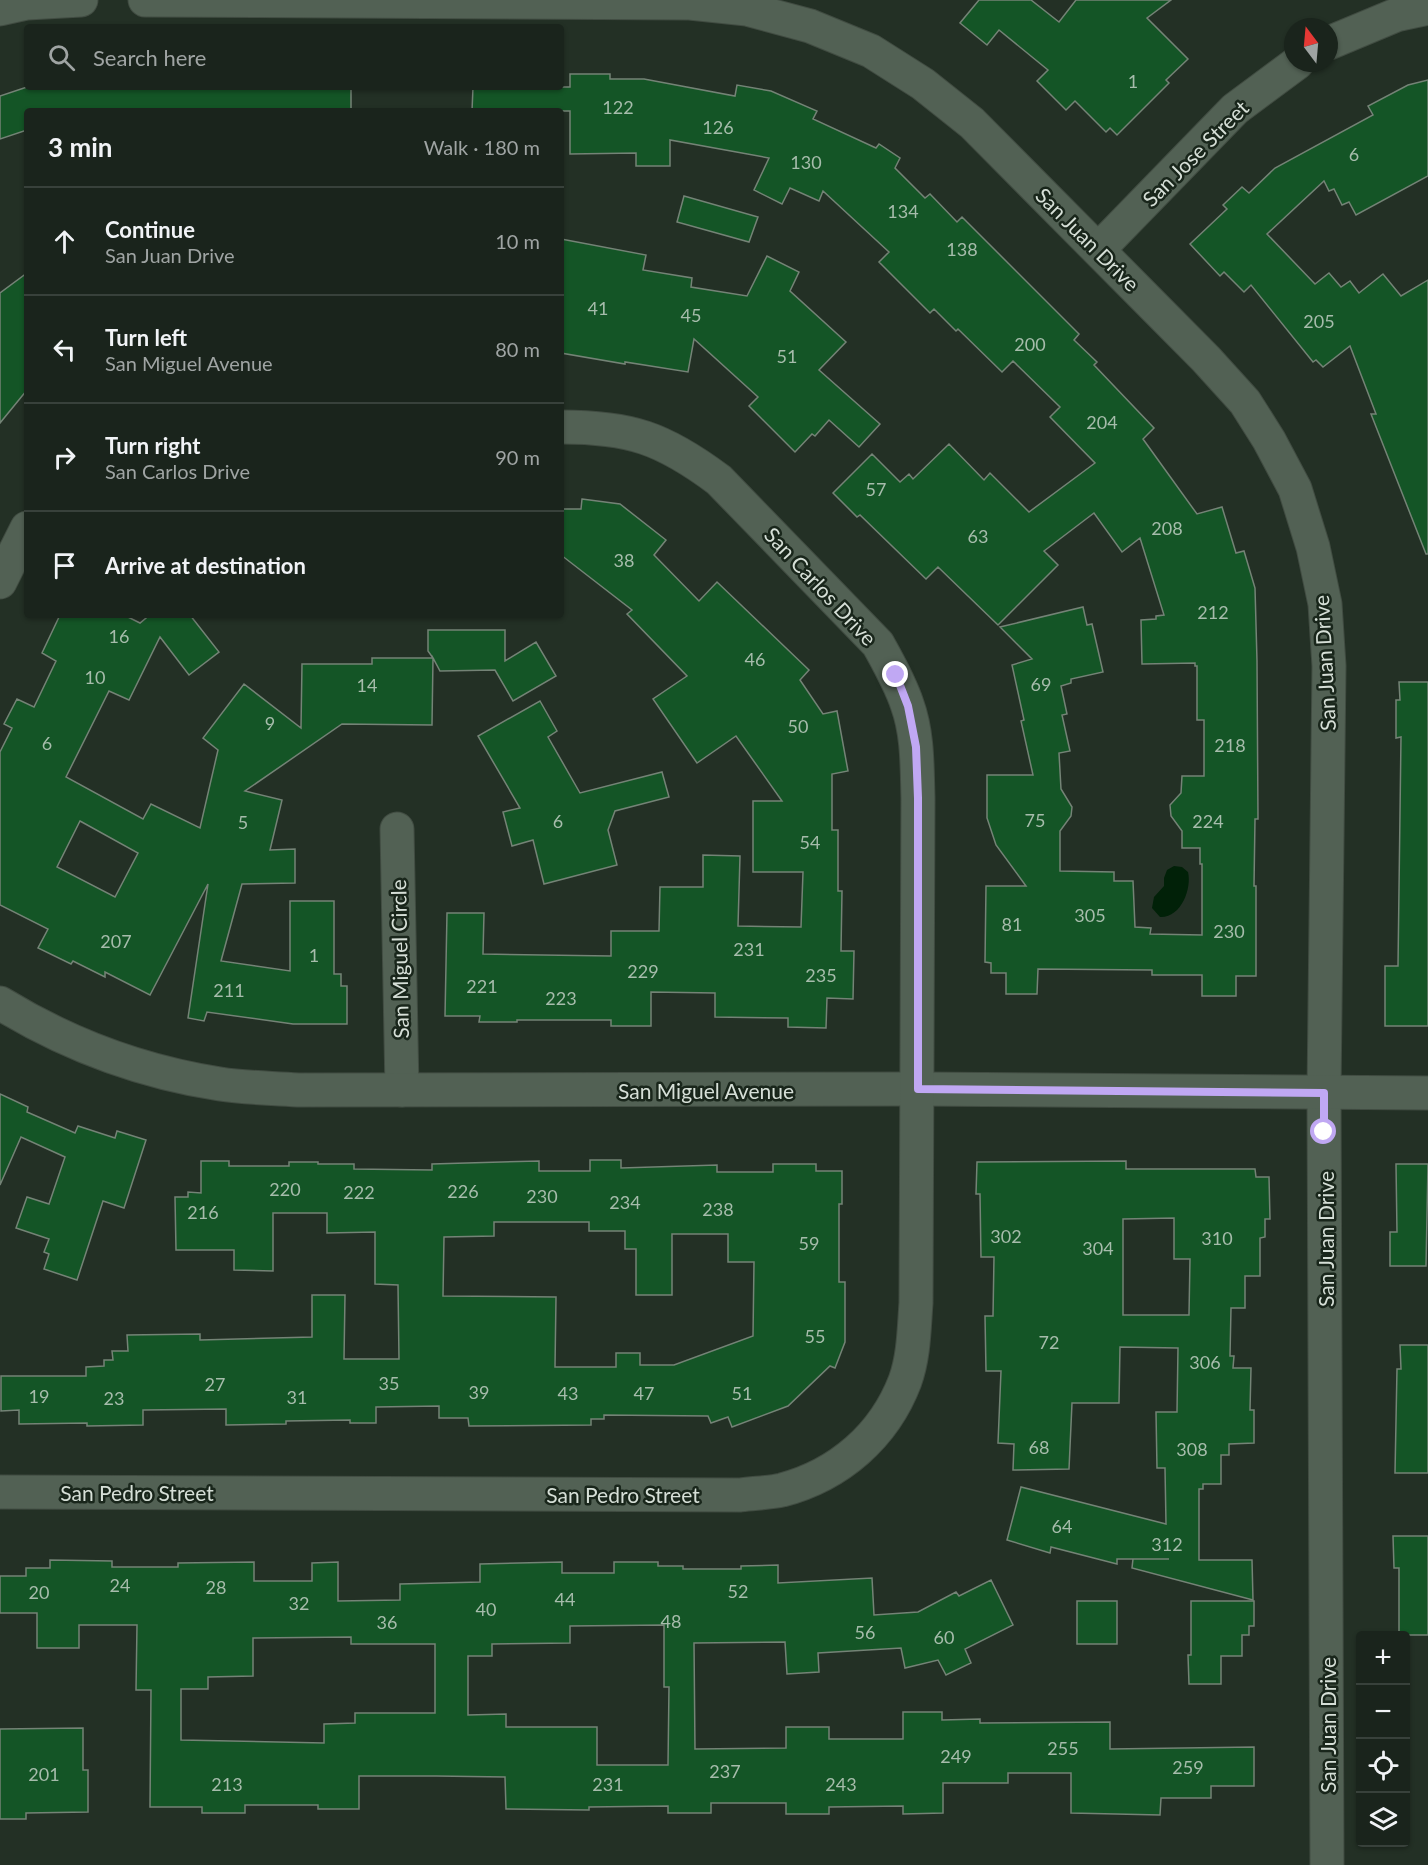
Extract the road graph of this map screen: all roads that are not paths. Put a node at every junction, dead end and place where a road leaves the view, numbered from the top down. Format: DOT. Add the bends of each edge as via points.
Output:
graph roads {
  1 [pos="81,0"];
  2 [pos="145,0"];
  3 [pos="1428,8"];
  4 [pos="0,9"];
  5 [pos="1338,39"];
  6 [pos="1285,72"];
  7 [pos="1099,249"];
  8 [pos="564,427"];
  9 [pos="24,534"];
  10 [pos="0,582"];
  11 [pos="397,829"];
  12 [pos="0,1003"];
  13 [pos="918,1089"];
  14 [pos="402,1090"];
  15 [pos="1324,1093"];
  16 [pos="1428,1093"];
  17 [pos="0,1492"];
  18 [pos="1327,1865"];
  1 -- 4 [label="street"];
  2 -- 7 [label="street, San Juan Drive" via="690,3 747,9 810,26 871,51 923,84 972,123"];
  3 -- 5 [label="street" via="1396,15"];
  6 -- 7 [label="street, San Jose Street" via="1234,109"];
  7 -- 15 [label="street, San Juan Drive" via="1245,402 1296,489 1313,547 1325,604 1329,666"];
  8 -- 13 [label="street, San Carlos Drive" via="614,430 658,441 711,473 878,644 896,675 908,706 916,747"];
  9 -- 10 [label="street"];
  11 -- 14 [label="street, San Miguel Circle"];
  12 -- 14 [label="street, San Miguel Avenue" via="68,1039 118,1059 220,1084 298,1090"];
  13 -- 14 [label="street, San Miguel Avenue"];
  13 -- 15 [label="street, San Miguel Avenue"];
  13 -- 17 [label="street, San Pedro Street" via="916,1303 914,1344 905,1380 891,1412 870,1439 848,1460 817,1478 781,1490 740,1495"];
  15 -- 16 [label="street, San Miguel Avenue"];
  15 -- 18 [label="street, San Juan Drive"];
}
